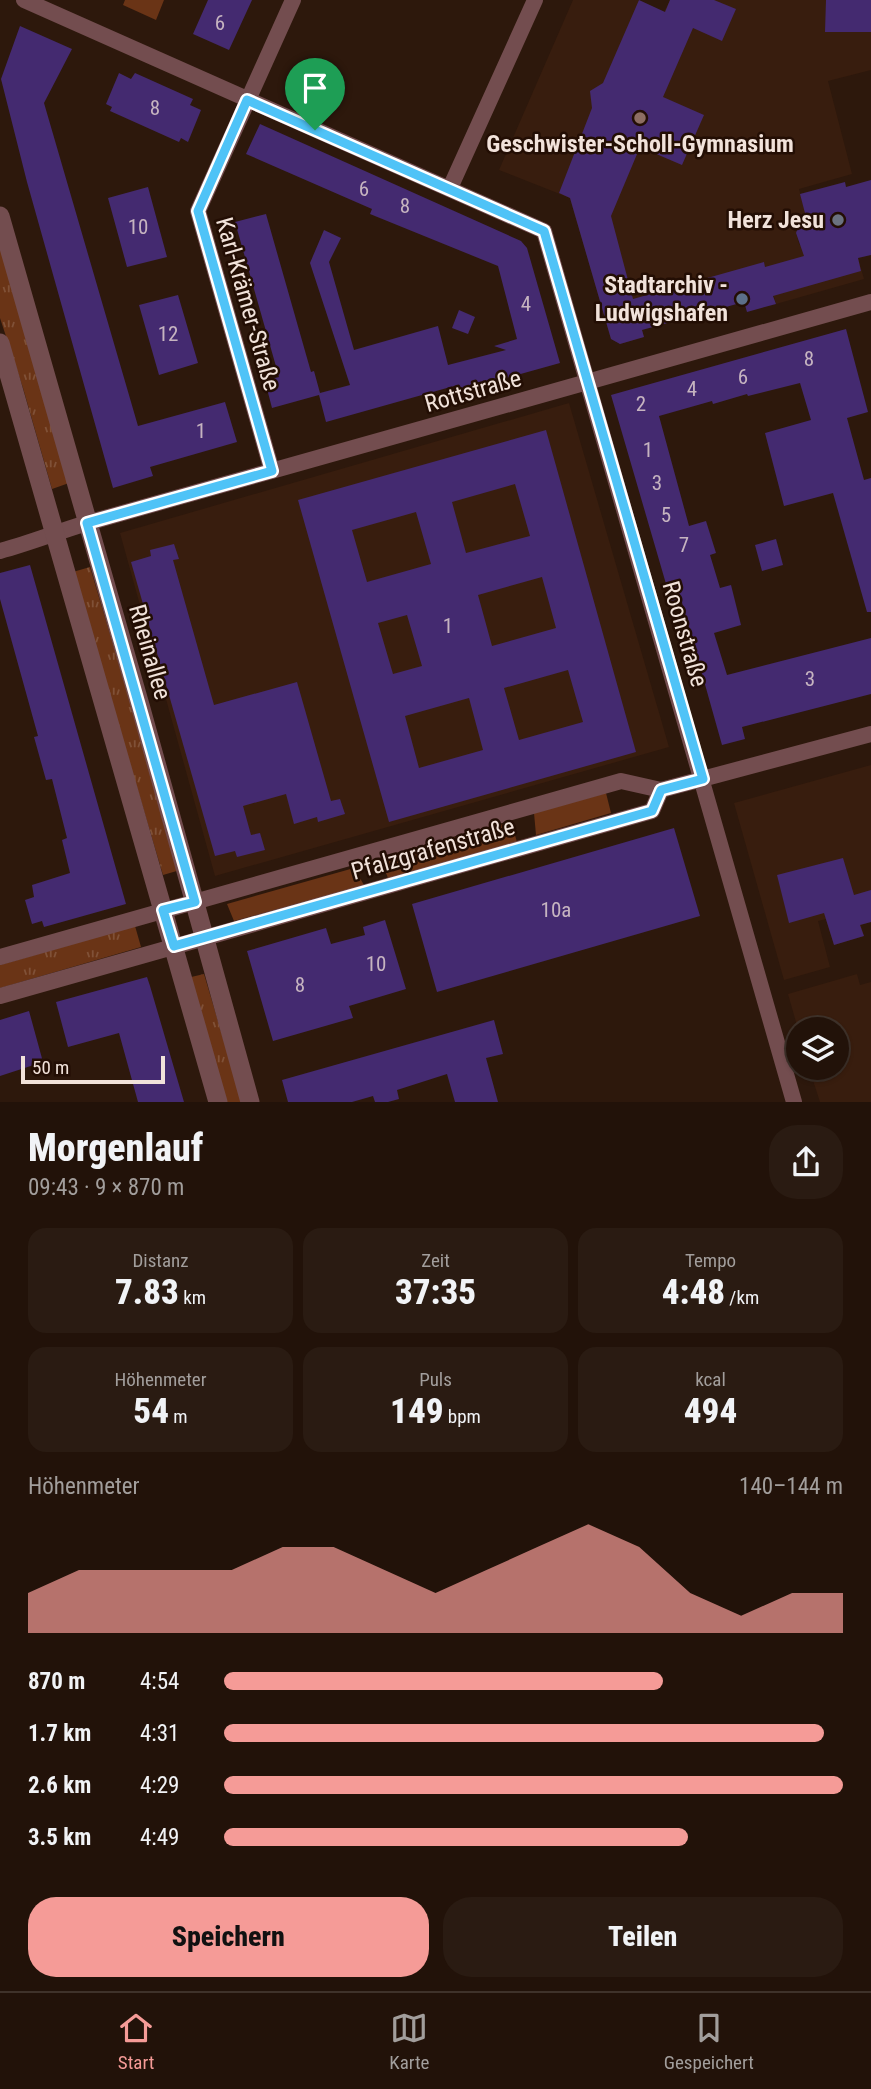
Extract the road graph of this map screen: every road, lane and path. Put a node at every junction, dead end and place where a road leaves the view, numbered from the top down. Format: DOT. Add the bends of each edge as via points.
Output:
graph roads {
  1 [pos="23,0"];
  2 [pos="293,0"];
  3 [pos="535,0"];
  4 [pos="247,100"];
  5 [pos="450,188"];
  6 [pos="0,216"];
  7 [pos="871,302"];
  8 [pos="0,343"];
  9 [pos="588,382"];
  10 [pos="272,471"];
  11 [pos="87,523"];
  12 [pos="55,533"];
  13 [pos="0,551"];
  14 [pos="871,734"];
  15 [pos="703,779"];
  16 [pos="661,790"];
  17 [pos="195,902"];
  18 [pos="163,910"];
  19 [pos="205,938"];
  20 [pos="174,946"];
  21 [pos="0,957"];
  22 [pos="0,996"];
  23 [pos="218,1102"];
  24 [pos="250,1102"];
  25 [pos="794,1102"];
  1 -- 4 [label="street, Roonstraße"];
  2 -- 4 [label="street, Karl-Krämer-Straße"];
  3 -- 5 [label="street"];
  4 -- 5 [label="street, Roonstraße"];
  4 -- 10 [label="street, Karl-Krämer-Straße" via="198,211"];
  5 -- 9 [label="street, Roonstraße" via="544,231"];
  6 -- 11 [label="street, Rheinallee"];
  7 -- 9 [label="street, Rottstraße"];
  8 -- 12 [label="street"];
  9 -- 10 [label="street, Rottstraße"];
  9 -- 15 [label="street, Roonstraße"];
  10 -- 11 [label="street, Rottstraße"];
  11 -- 12 [label="street, Rottstraße"];
  11 -- 17 [label="street, Rheinallee"];
  12 -- 13 [label="street, Rottstraße"];
  12 -- 18 [label="street"];
  14 -- 15 [label="street, Pfalzgrafenstraße"];
  15 -- 16 [label="street, Pfalzgrafenstraße"];
  15 -- 25 [label="street, Roonstraße"];
  16 -- 17 [label="street, Pfalzgrafenstraße" via="621,781"];
  16 -- 19 [label="street, Pfalzgrafenstraße" via="652,811"];
  17 -- 18 [label="street, Pfalzgrafenstraße"];
  17 -- 19 [label="street, Rheinallee"];
  18 -- 20 [label="street"];
  18 -- 21 [label="street, Pfalzgrafenstraße"];
  19 -- 20 [label="street"];
  19 -- 24 [label="street, Rheinallee"];
  20 -- 22 [label="street"];
  20 -- 23 [label="street"];
}
